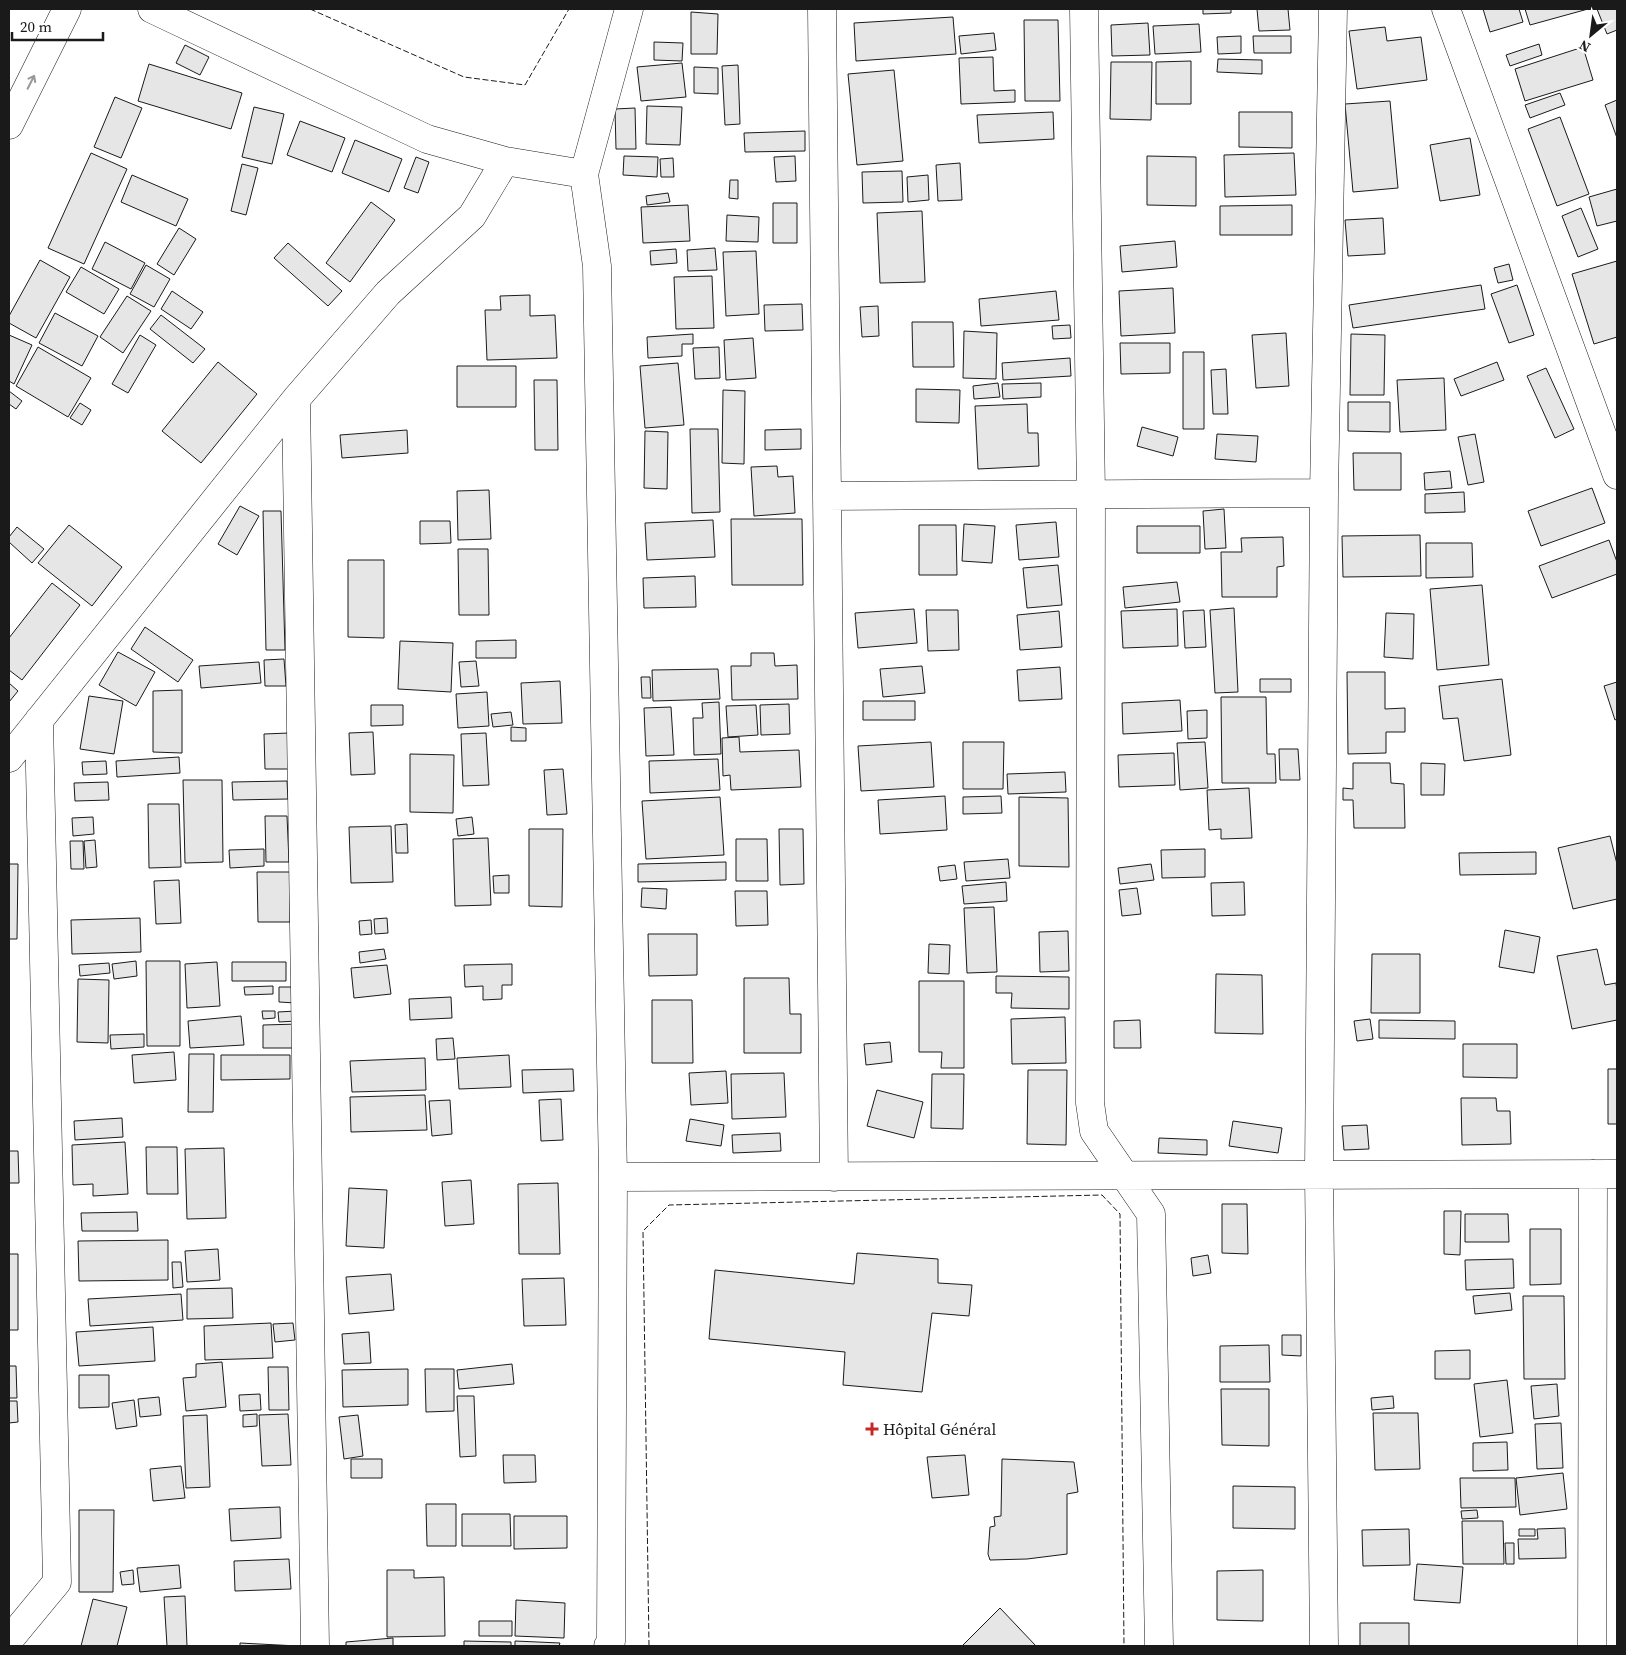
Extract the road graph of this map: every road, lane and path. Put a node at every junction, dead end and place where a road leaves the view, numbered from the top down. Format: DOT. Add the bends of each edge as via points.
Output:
graph roads {
  1 [pos="67,9"];
  2 [pos="152,9"];
  3 [pos="629,9"];
  4 [pos="822,9"];
  5 [pos="1084,9"];
  6 [pos="1333,9"];
  7 [pos="1446,9"];
  8 [pos="9,125"];
  9 [pos="505,161"];
  10 [pos="584,174"];
  11 [pos="296,399"];
  12 [pos="1617,475"];
  13 [pos="1324,493"];
  14 [pos="1091,494"];
  15 [pos="827,496"];
  16 [pos="39,720"];
  17 [pos="9,758"];
  18 [pos="1319,1174"];
  19 [pos="1605,1174"];
  20 [pos="834,1176"];
  21 [pos="1126,1176"];
  22 [pos="613,1177"];
  23 [pos="9,1640"];
  24 [pos="315,1646"];
  25 [pos="608,1646"];
  26 [pos="1159,1646"];
  27 [pos="1324,1646"];
  28 [pos="1592,1646"];
  8 -- 1 [label="main road, one-way"];
  2 -- 9 [label="main road" via="427,139"];
  3 -- 10 [label="main road"];
  4 -- 15 [label="main road"];
  5 -- 14 [label="main road"];
  6 -- 13 [label="main road"];
  7 -- 12 [label="main road"];
  9 -- 10 [label="main road"];
  9 -- 11 [label="main road" via="472,216 388,293"];
  10 -- 22 [label="main road" via="597,266"];
  11 -- 16 [label="main road"];
  11 -- 24 [label="main road"];
  13 -- 14 [label="main road"];
  13 -- 18 [label="main road"];
  14 -- 15 [label="main road"];
  14 -- 21 [label="main road" via="1090,1103 1094,1131"];
  15 -- 20 [label="main road"];
  16 -- 17 [label="main road"];
  16 -- 23 [label="main road" via="57,1582"];
  18 -- 19 [label="main road"];
  18 -- 21 [label="main road"];
  18 -- 27 [label="main road"];
  19 -- 28 [label="main road"];
  20 -- 21 [label="main road"];
  20 -- 22 [label="main road"];
  21 -- 26 [label="main road" via="1151,1214"];
  22 -- 25 [label="main road" via="611,1642"];
}
